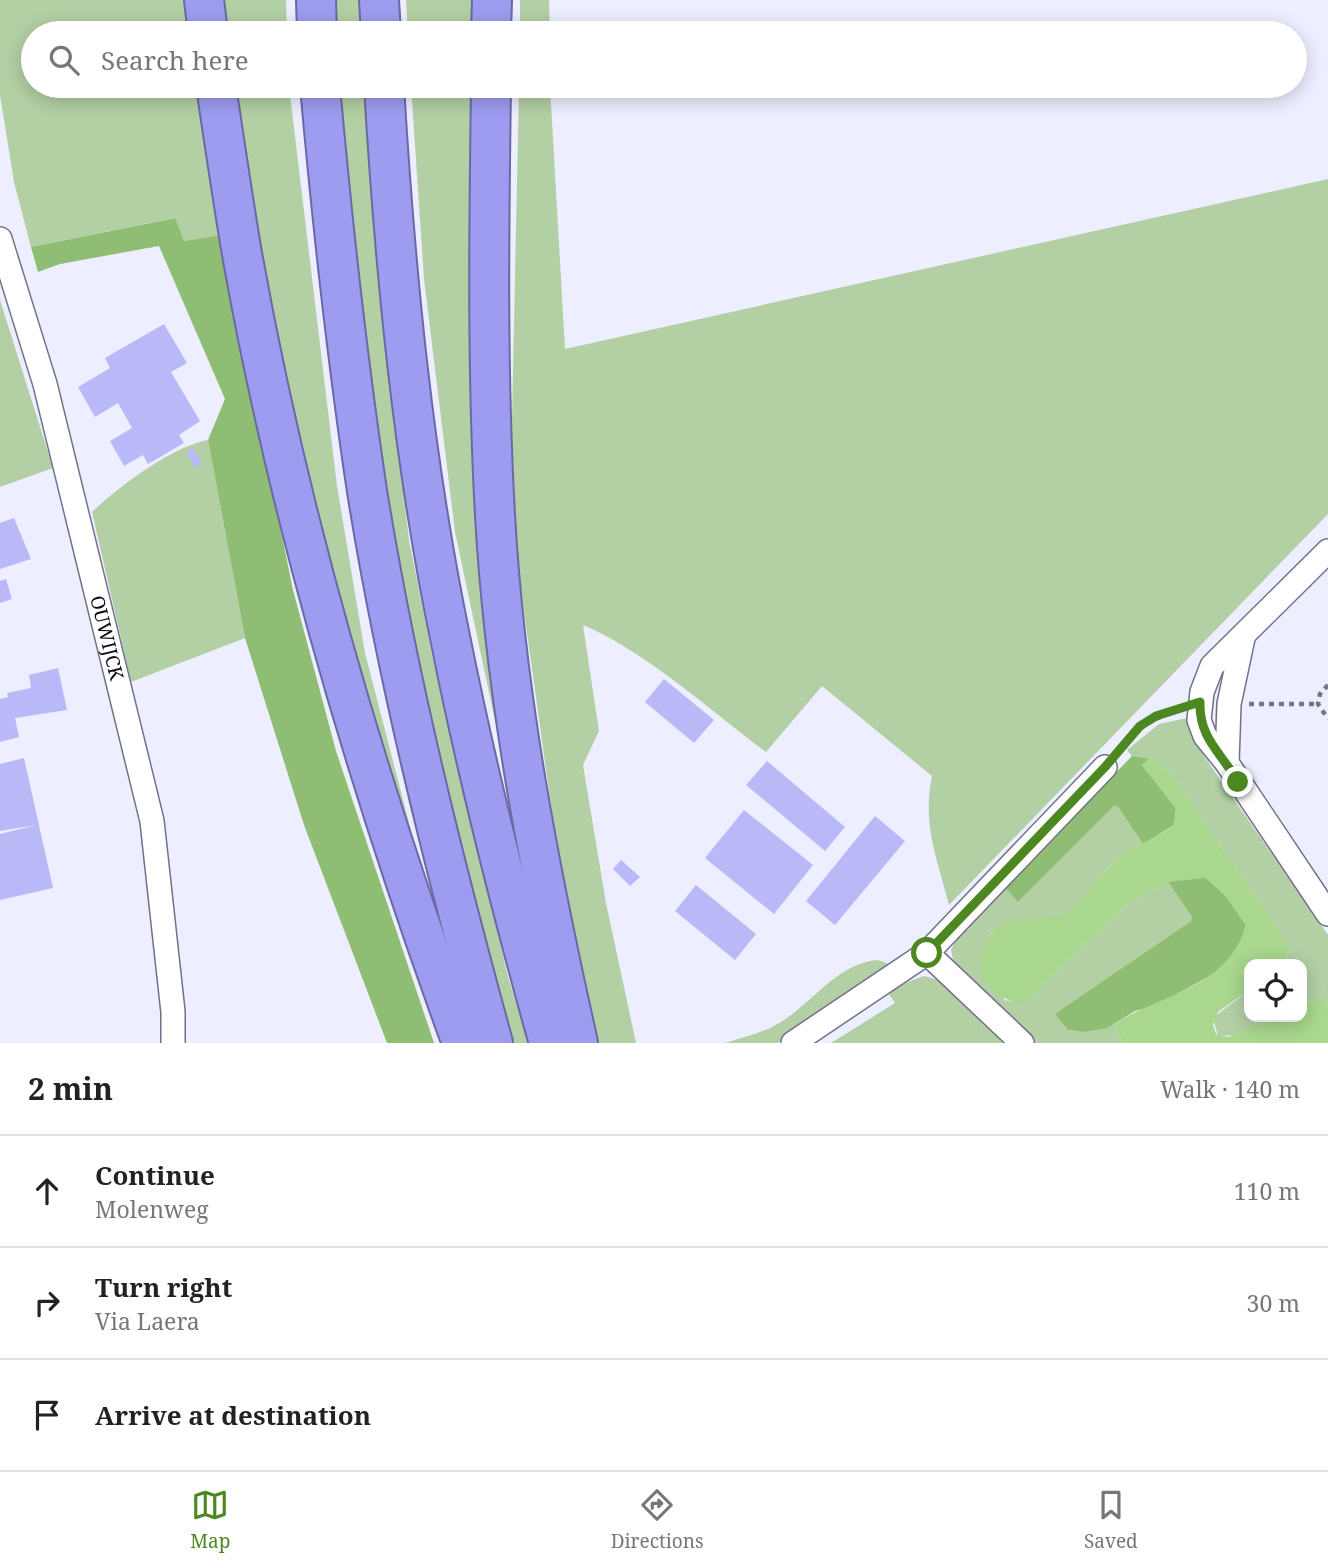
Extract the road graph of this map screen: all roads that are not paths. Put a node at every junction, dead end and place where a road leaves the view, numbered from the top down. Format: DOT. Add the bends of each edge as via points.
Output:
graph roads {
  1 [pos="204,0"];
  2 [pos="316,0"];
  3 [pos="379,0"];
  4 [pos="492,0"];
  5 [pos="207,21"];
  6 [pos="317,21"];
  7 [pos="380,21"];
  8 [pos="491,21"];
  9 [pos="218,98"];
  10 [pos="321,98"];
  11 [pos="385,98"];
  12 [pos="491,98"];
  13 [pos="0,239"];
  14 [pos="1328,551"];
  15 [pos="1243,638"];
  16 [pos="1227,764"];
  17 [pos="1105,767"];
  18 [pos="1328,914"];
  19 [pos="927,953"];
  20 [pos="173,1043"];
  21 [pos="462,1043"];
  22 [pos="493,1043"];
  23 [pos="549,1043"];
  24 [pos="578,1043"];
  25 [pos="793,1043"];
  26 [pos="1022,1043"];
  1 -- 5 [label="highway"];
  2 -- 6 [label="highway"];
  3 -- 7 [label="highway"];
  4 -- 8 [label="highway"];
  9 -- 21 [label="highway" via="242,250 326,614 370,774"];
  10 -- 22 [label="highway" via="343,306 384,580 438,837"];
  11 -- 23 [label="highway" via="420,456 450,640 492,831"];
  12 -- 24 [label="highway" via="489,380 495,517 525,785"];
  13 -- 20 [label="street, OUWIJCK" via="46,384 152,821"];
  14 -- 15 [label="street"];
  15 -- 16 [label="street" via="1229,704"];
  15 -- 16 [label="street" via="1212,666 1200,702 1199,720 1205,736"];
  16 -- 18 [label="street"];
  17 -- 19 [label="street"];
  19 -- 25 [label="street"];
  19 -- 26 [label="street"];
}
